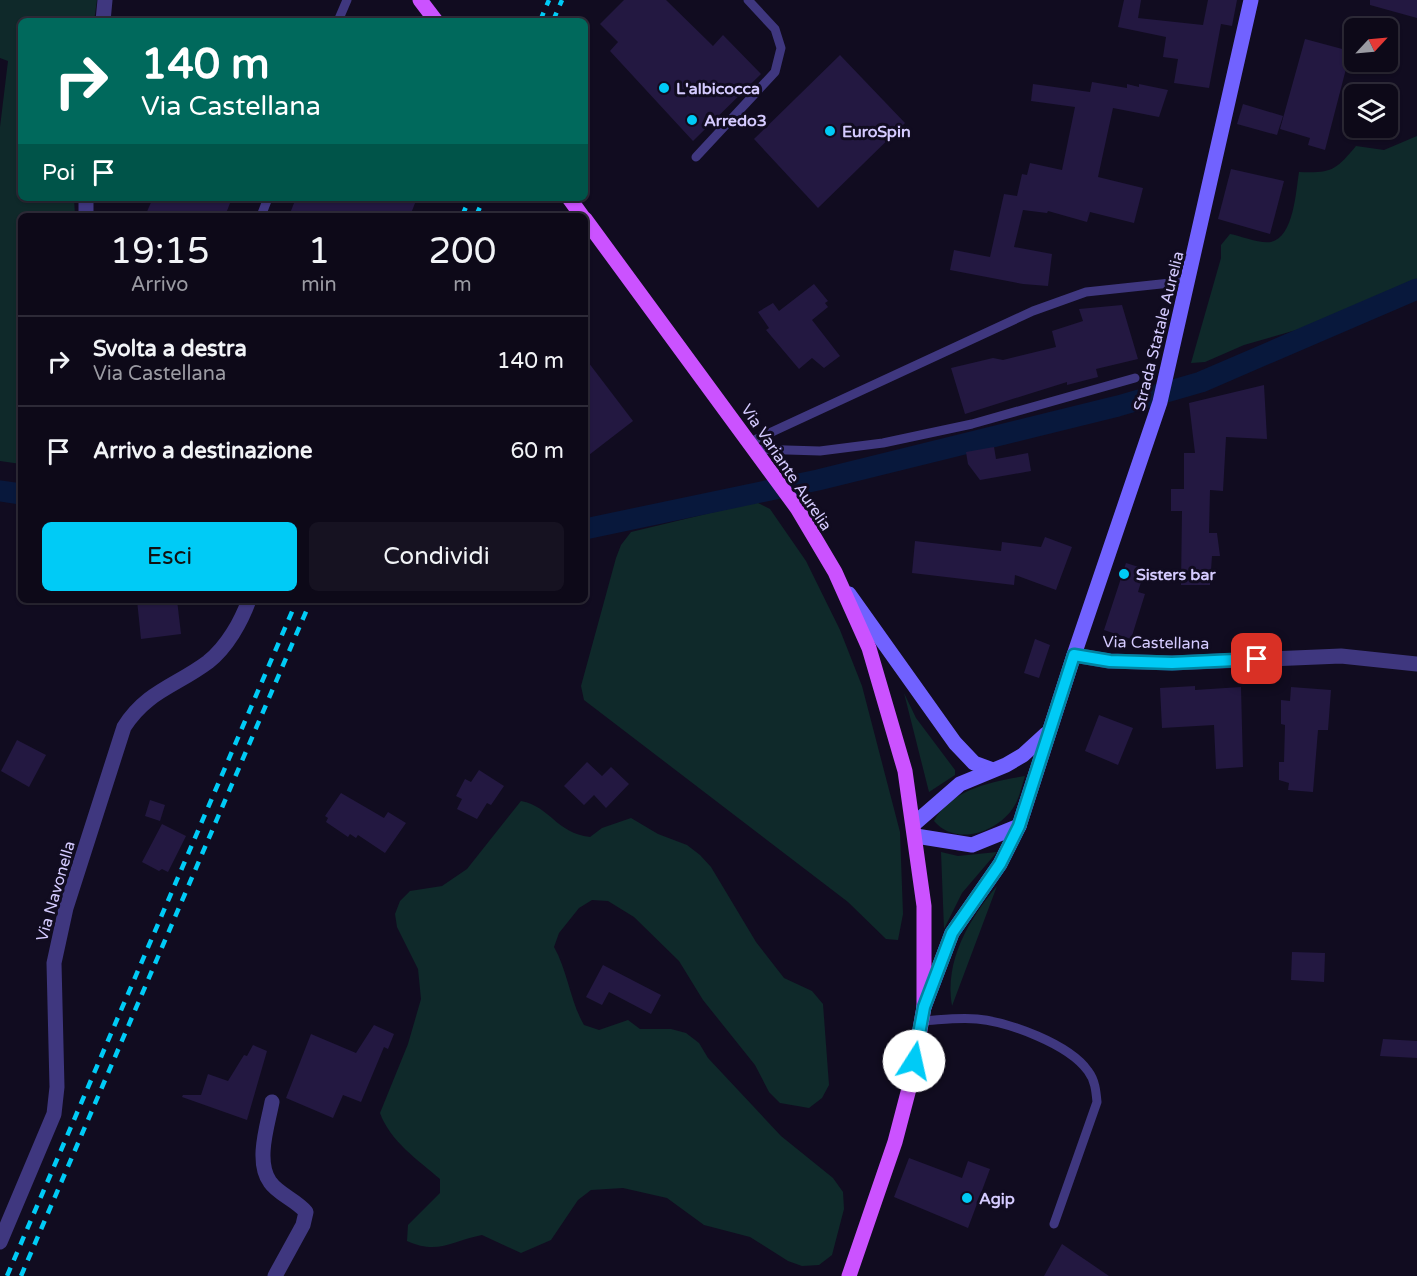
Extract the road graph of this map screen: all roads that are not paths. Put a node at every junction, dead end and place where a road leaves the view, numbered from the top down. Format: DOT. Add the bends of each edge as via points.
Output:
graph roads {
  1 [pos="105,0"];
  2 [pos="347,0"];
  3 [pos="420,0"];
  4 [pos="748,0"];
  5 [pos="1251,0"];
  6 [pos="102,18"];
  7 [pos="340,18"];
  8 [pos="434,18"];
  9 [pos="696,157"];
  10 [pos="588,223"];
  11 [pos="1189,281"];
  12 [pos="1136,378"];
  13 [pos="752,446"];
  14 [pos="836,575"];
  15 [pos="248,603"];
  16 [pos="1074,655"];
  17 [pos="1417,664"];
  18 [pos="1048,732"];
  19 [pos="993,770"];
  20 [pos="1019,826"];
  21 [pos="915,830"];
  22 [pos="924,906"];
  23 [pos="923,1014"];
  24 [pos="272,1102"];
  25 [pos="1054,1224"];
  26 [pos="0,1242"];
  27 [pos="275,1276"];
  28 [pos="849,1276"];
  1 -- 6 [label="street"];
  2 -- 7 [label="lane"];
  3 -- 8 [label="main road"];
  4 -- 9 [label="lane" via="775,29 781,48 775,72"];
  5 -- 11 [label="main road, Strada Statale Aurelia"];
  10 -- 13 [label="main road, Via Variante Aurelia"];
  11 -- 13 [label="lane" via="1086,292 1033,311"];
  11 -- 16 [label="main road, Strada Statale Aurelia" via="1167,380"];
  12 -- 13 [label="lane" via="972,424 883,443 820,451"];
  13 -- 14 [label="main road, Via Variante Aurelia" via="797,508"];
  14 -- 19 [label="main road" via="954,743 974,763"];
  14 -- 21 [label="main road, Via Variante Aurelia" via="868,648 889,710"];
  15 -- 26 [label="street, Via Navonella" via="243,618 209,661 136,709 124,727 66,908 54,963 54,1114"];
  16 -- 17 [label="street, Via Castellana" via="1110,661 1172,663 1341,656"];
  16 -- 18 [label="main road, Strada Statale Aurelia"];
  18 -- 19 [label="main road, Strada Statale Aurelia" via="1023,755"];
  18 -- 20 [label="main road, Strada Statale Aurelia"];
  19 -- 21 [label="main road, Strada Statale Aurelia" via="960,784"];
  20 -- 21 [label="main road" via="972,845"];
  20 -- 23 [label="main road, Strada Statale Aurelia" via="1000,864 952,933"];
  21 -- 22 [label="main road, Via Variante Aurelia"];
  22 -- 23 [label="main road, Strada Statale Aurelia"];
  23 -- 25 [label="lane" via="990,1021 1056,1044 1088,1071 1097,1101"];
  23 -- 28 [label="main road, Strada Statale Aurelia" via="895,1142"];
  24 -- 27 [label="street" via="263,1159 269,1181 306,1212"];
}
